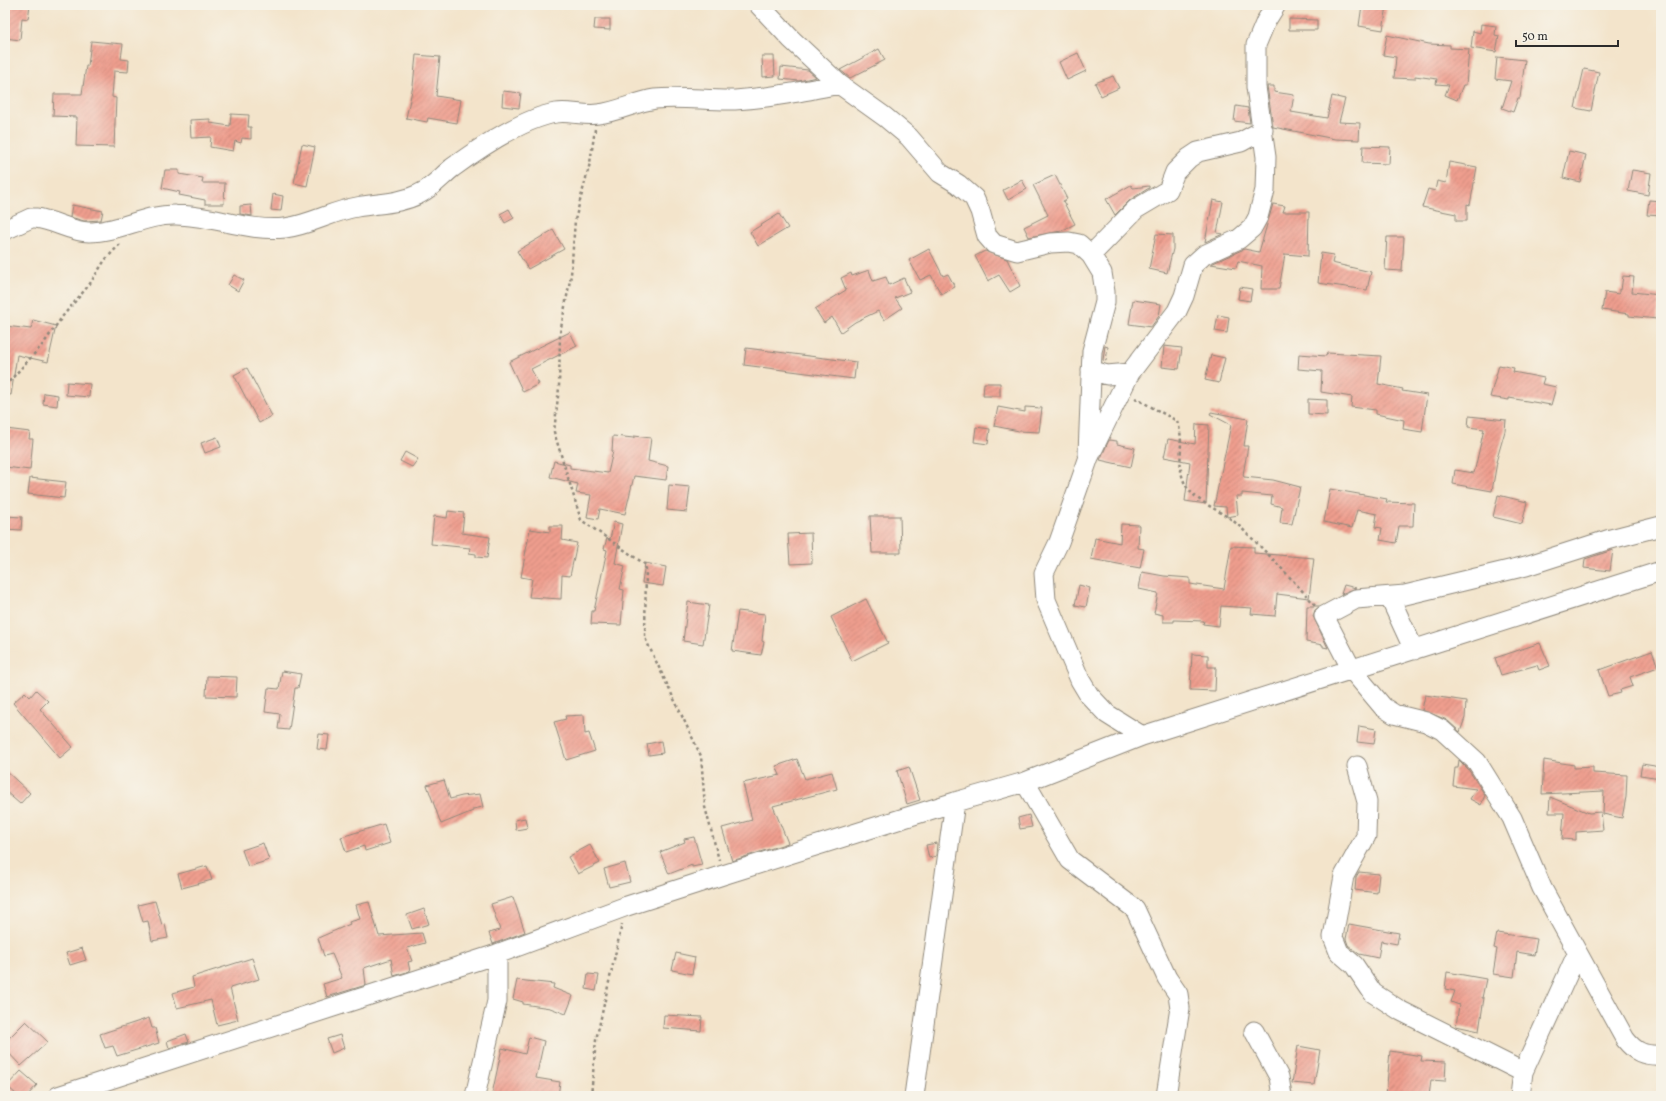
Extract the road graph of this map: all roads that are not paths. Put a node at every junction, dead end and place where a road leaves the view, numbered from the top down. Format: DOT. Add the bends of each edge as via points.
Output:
graph roads {
  1 [pos="758,5"];
  2 [pos="1276,5"];
  3 [pos="839,84"];
  4 [pos="1263,130"];
  5 [pos="5,230"];
  6 [pos="1092,255"];
  7 [pos="1091,370"];
  8 [pos="1130,373"];
  9 [pos="1089,457"];
  10 [pos="1661,526"];
  11 [pos="1661,571"];
  12 [pos="1390,598"];
  13 [pos="1414,650"];
  14 [pos="1352,670"];
  15 [pos="1142,736"];
  16 [pos="1357,766"];
  17 [pos="1025,782"];
  18 [pos="955,802"];
  19 [pos="497,954"];
  20 [pos="1577,954"];
  21 [pos="1254,1031"];
  22 [pos="1661,1055"];
  23 [pos="1523,1072"];
  24 [pos="58,1096"];
  25 [pos="474,1096"];
  26 [pos="914,1096"];
  27 [pos="1166,1096"];
  28 [pos="1282,1096"];
  29 [pos="1520,1096"];
  1 -- 3 [label="street"];
  2 -- 4 [label="street" via="1256,45 1256,87"];
  3 -- 5 [label="street" via="787,95 737,100 656,99 597,114 569,112 544,116 477,150 420,194 386,205 349,208 296,226 264,227 174,215 94,232 36,218"];
  3 -- 6 [label="street" via="885,117 908,137 940,174 958,184 974,198 987,236 994,244 1017,251 1050,243 1069,242 1080,244"];
  4 -- 6 [label="street" via="1241,142 1198,152 1188,158 1175,172 1168,190 1136,209"];
  4 -- 8 [label="street" via="1266,157 1265,190 1252,228 1239,239 1196,261 1191,268 1184,296 1176,311"];
  6 -- 7 [label="street" via="1102,273 1105,292 1094,338"];
  7 -- 8 [label="street" via="1107,375"];
  7 -- 9 [label="street"];
  8 -- 9 [label="street"];
  9 -- 15 [label="street" via="1058,542 1045,568 1046,600 1080,680 1089,695 1107,714"];
  10 -- 12 [label="street" via="1526,566"];
  11 -- 13 [label="street"];
  12 -- 13 [label="street"];
  12 -- 14 [label="street" via="1378,596 1356,599 1324,616"];
  13 -- 14 [label="street"];
  14 -- 15 [label="street"];
  14 -- 20 [label="street" via="1389,712 1426,722 1442,730 1477,762 1512,818 1542,888"];
  15 -- 17 [label="street"];
  16 -- 23 [label="street" via="1367,802 1366,836 1344,876 1333,937 1339,952 1354,965 1373,993 1401,1012"];
  17 -- 18 [label="street"];
  17 -- 27 [label="street" via="1070,860 1135,909 1167,978 1178,994 1180,1008"];
  18 -- 19 [label="street" via="626,906"];
  18 -- 26 [label="street"];
  19 -- 24 [label="street"];
  19 -- 25 [label="street" via="497,1001"];
  20 -- 22 [label="street" via="1630,1046 1640,1053"];
  20 -- 23 [label="street"];
  21 -- 28 [label="street" via="1279,1077"];
  23 -- 29 [label="street"];
}
